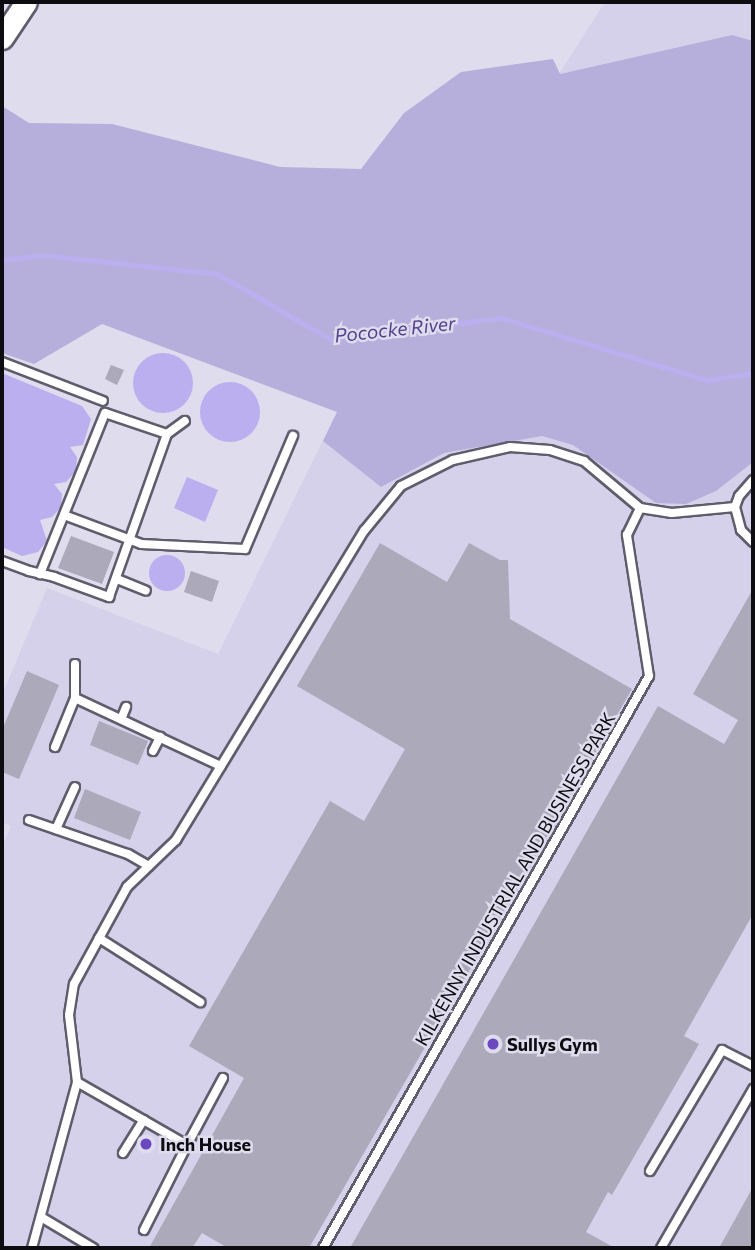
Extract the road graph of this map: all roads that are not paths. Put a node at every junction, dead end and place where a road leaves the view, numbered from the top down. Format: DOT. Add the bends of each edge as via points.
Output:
graph roads {
  1 [pos="26,2"];
  2 [pos="2,38"];
  3 [pos="2,362"];
  4 [pos="105,413"];
  5 [pos="185,421"];
  6 [pos="167,435"];
  7 [pos="293,436"];
  8 [pos="753,480"];
  9 [pos="735,507"];
  10 [pos="640,508"];
  11 [pos="64,514"];
  12 [pos="127,539"];
  13 [pos="753,542"];
  14 [pos="2,561"];
  15 [pos="40,574"];
  16 [pos="117,579"];
  17 [pos="146,591"];
  18 [pos="75,664"];
  19 [pos="75,698"];
  20 [pos="126,707"];
  21 [pos="122,717"];
  22 [pos="160,737"];
  23 [pos="55,747"];
  24 [pos="153,751"];
  25 [pos="221,766"];
  26 [pos="75,787"];
  27 [pos="29,820"];
  28 [pos="56,829"];
  29 [pos="149,866"];
  30 [pos="99,938"];
  31 [pos="200,1002"];
  32 [pos="753,1066"];
  33 [pos="223,1078"];
  34 [pos="77,1082"];
  35 [pos="753,1089"];
  36 [pos="144,1120"];
  37 [pos="187,1145"];
  38 [pos="123,1153"];
  39 [pos="650,1171"];
  40 [pos="41,1217"];
  41 [pos="144,1230"];
  42 [pos="32,1248"];
  43 [pos="93,1248"];
  44 [pos="323,1248"];
  45 [pos="661,1248"];
  1 -- 2 [label="street"];
  3 -- 4 [label="lane" via="105,396"];
  4 -- 6 [label="lane"];
  4 -- 11 [label="lane"];
  5 -- 6 [label="lane"];
  6 -- 12 [label="lane"];
  7 -- 12 [label="lane" via="245,549 141,544"];
  8 -- 9 [label="lane"];
  9 -- 10 [label="lane" via="672,513"];
  9 -- 13 [label="lane" via="741,530"];
  10 -- 25 [label="lane" via="584,461 550,450 510,447 453,460 401,486 365,531"];
  10 -- 44 [label="lane, KILKENNY INDUSTRIAL AND BUSINESS PARK" via="627,536 649,676"];
  11 -- 12 [label="lane"];
  11 -- 15 [label="lane"];
  12 -- 16 [label="lane"];
  14 -- 15 [label="lane"];
  15 -- 16 [label="lane" via="109,597"];
  16 -- 17 [label="lane"];
  18 -- 19 [label="lane"];
  19 -- 21 [label="lane"];
  19 -- 23 [label="lane"];
  20 -- 21 [label="lane"];
  21 -- 22 [label="lane"];
  22 -- 24 [label="lane"];
  22 -- 25 [label="lane"];
  25 -- 29 [label="lane" via="176,840"];
  26 -- 28 [label="lane"];
  27 -- 28 [label="lane"];
  28 -- 29 [label="lane"];
  29 -- 30 [label="lane" via="127,887"];
  30 -- 31 [label="lane"];
  30 -- 34 [label="lane" via="74,984 69,1015"];
  32 -- 39 [label="lane" via="722,1050"];
  33 -- 37 [label="lane"];
  34 -- 36 [label="lane"];
  34 -- 40 [label="lane"];
  35 -- 45 [label="lane"];
  36 -- 37 [label="lane"];
  36 -- 38 [label="lane"];
  37 -- 41 [label="lane"];
  40 -- 42 [label="lane"];
  40 -- 43 [label="lane"];
}
